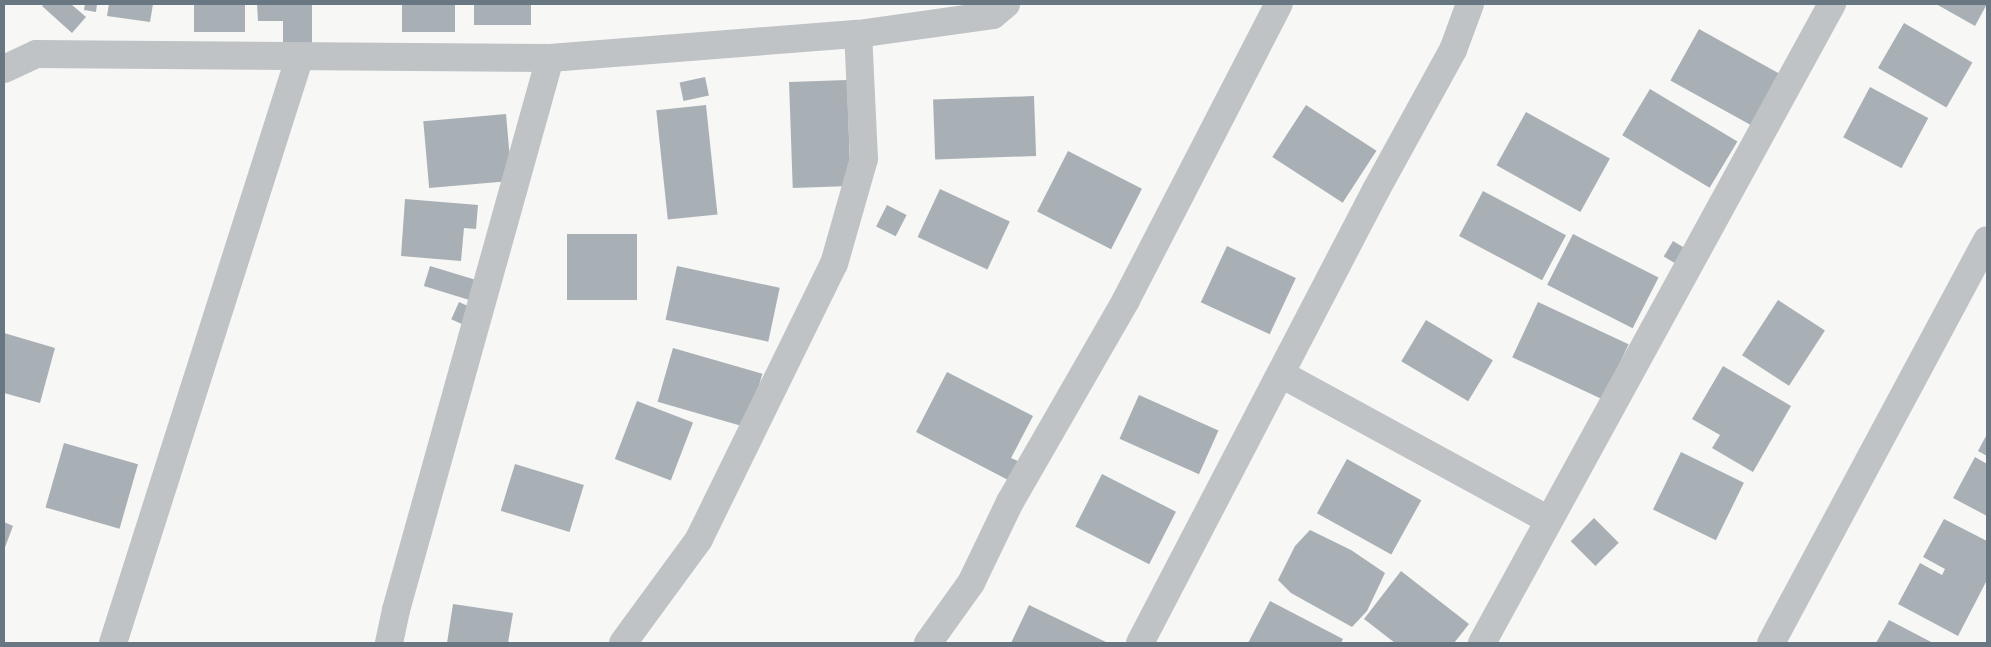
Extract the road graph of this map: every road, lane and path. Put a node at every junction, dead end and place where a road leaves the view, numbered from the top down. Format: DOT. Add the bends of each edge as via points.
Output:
graph roads {
  1 [pos="1006,4"];
  2 [pos="1279,4"];
  3 [pos="1470,4"];
  4 [pos="1832,4"];
  5 [pos="858,34"];
  6 [pos="300,56"];
  7 [pos="550,58"];
  8 [pos="4,69"];
  9 [pos="1987,240"];
  10 [pos="1281,374"];
  11 [pos="1547,519"];
  12 [pos="627,642"];
  13 [pos="113,643"];
  14 [pos="389,643"];
  15 [pos="928,643"];
  16 [pos="1140,643"];
  17 [pos="1482,643"];
  18 [pos="1771,643"];
  1 -- 5 [label="street" via="993,15"];
  2 -- 15 [label="street" via="1126,300 1010,502 971,583"];
  3 -- 10 [label="street" via="1453,50"];
  4 -- 11 [label="street"];
  5 -- 7 [label="street"];
  5 -- 12 [label="street" via="864,159 834,264 699,539"];
  6 -- 7 [label="street"];
  6 -- 8 [label="street" via="36,54"];
  6 -- 13 [label="street"];
  7 -- 14 [label="street"];
  9 -- 18 [label="street"];
  10 -- 11 [label="street"];
  10 -- 16 [label="street"];
  11 -- 17 [label="street"];
}
